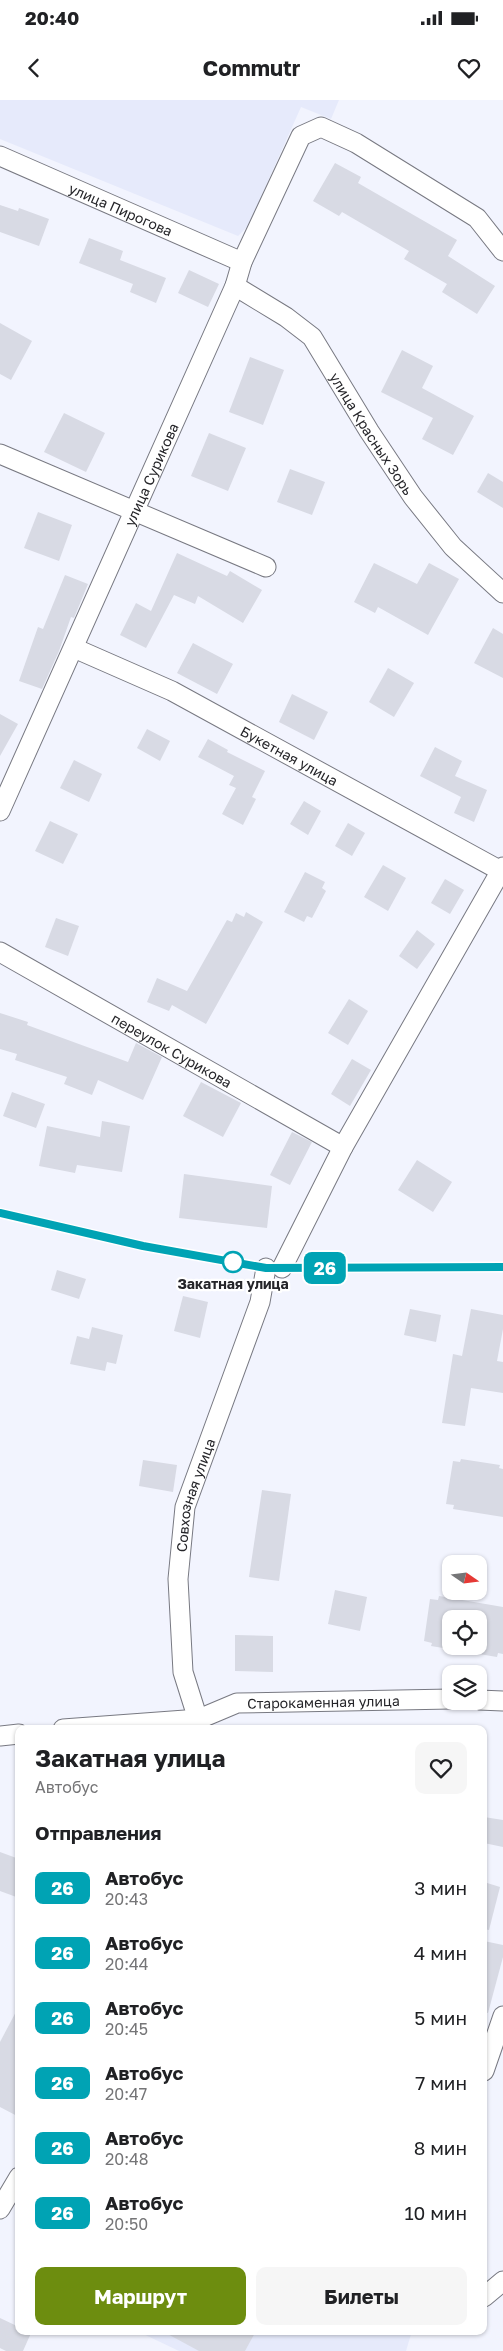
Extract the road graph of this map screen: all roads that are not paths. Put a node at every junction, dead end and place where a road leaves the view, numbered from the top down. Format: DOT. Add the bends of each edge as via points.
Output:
graph roads {
  1 [pos="0,156"];
  2 [pos="503,251"];
  3 [pos="242,262"];
  4 [pos="235,286"];
  5 [pos="0,454"];
  6 [pos="134,511"];
  7 [pos="266,567"];
  8 [pos="503,593"];
  9 [pos="74,648"];
  10 [pos="8,773"];
  11 [pos="0,811"];
  12 [pos="502,869"];
  13 [pos="0,952"];
  14 [pos="343,1147"];
  15 [pos="442,1699"];
  16 [pos="487,1700"];
  17 [pos="503,1700"];
  18 [pos="200,1724"];
  19 [pos="172,1725"];
  20 [pos="15,1734"];
  21 [pos="0,1736"];
  22 [pos="503,2016"];
  23 [pos="487,2062"];
  24 [pos="15,2184"];
  25 [pos="0,2209"];
  26 [pos="503,2281"];
  27 [pos="487,2294"];
  1 -- 3 [label="street, улица Пирогова"];
  2 -- 3 [label="street, улица Сурикова" via="477,218 356,143 321,127 301,136"];
  3 -- 4 [label="street, улица Сурикова"];
  4 -- 6 [label="street, улица Сурикова"];
  4 -- 8 [label="street, улица Красных Зорь" via="286,317 312,338 413,497 453,546"];
  5 -- 6 [label="street"];
  6 -- 7 [label="street"];
  6 -- 9 [label="street, улица Сурикова"];
  9 -- 10 [label="street, улица Сурикова"];
  9 -- 12 [label="street, Букетная улица" via="172,691"];
  10 -- 11 [label="street, улица Сурикова"];
  12 -- 14 [label="street"];
  13 -- 14 [label="street, переулок Сурикова"];
  14 -- 18 [label="street, Совхозная улица" via="274,1268 185,1507 178,1579 184,1672"];
  15 -- 18 [label="street, Старокаменная улица" via="236,1703"];
  16 -- 17 [label="street"];
  18 -- 19 [label="street, Старокаменная улица"];
  20 -- 21 [label="street"];
  22 -- 23 [label="street"];
  24 -- 25 [label="street"];
  26 -- 27 [label="street"];
}
